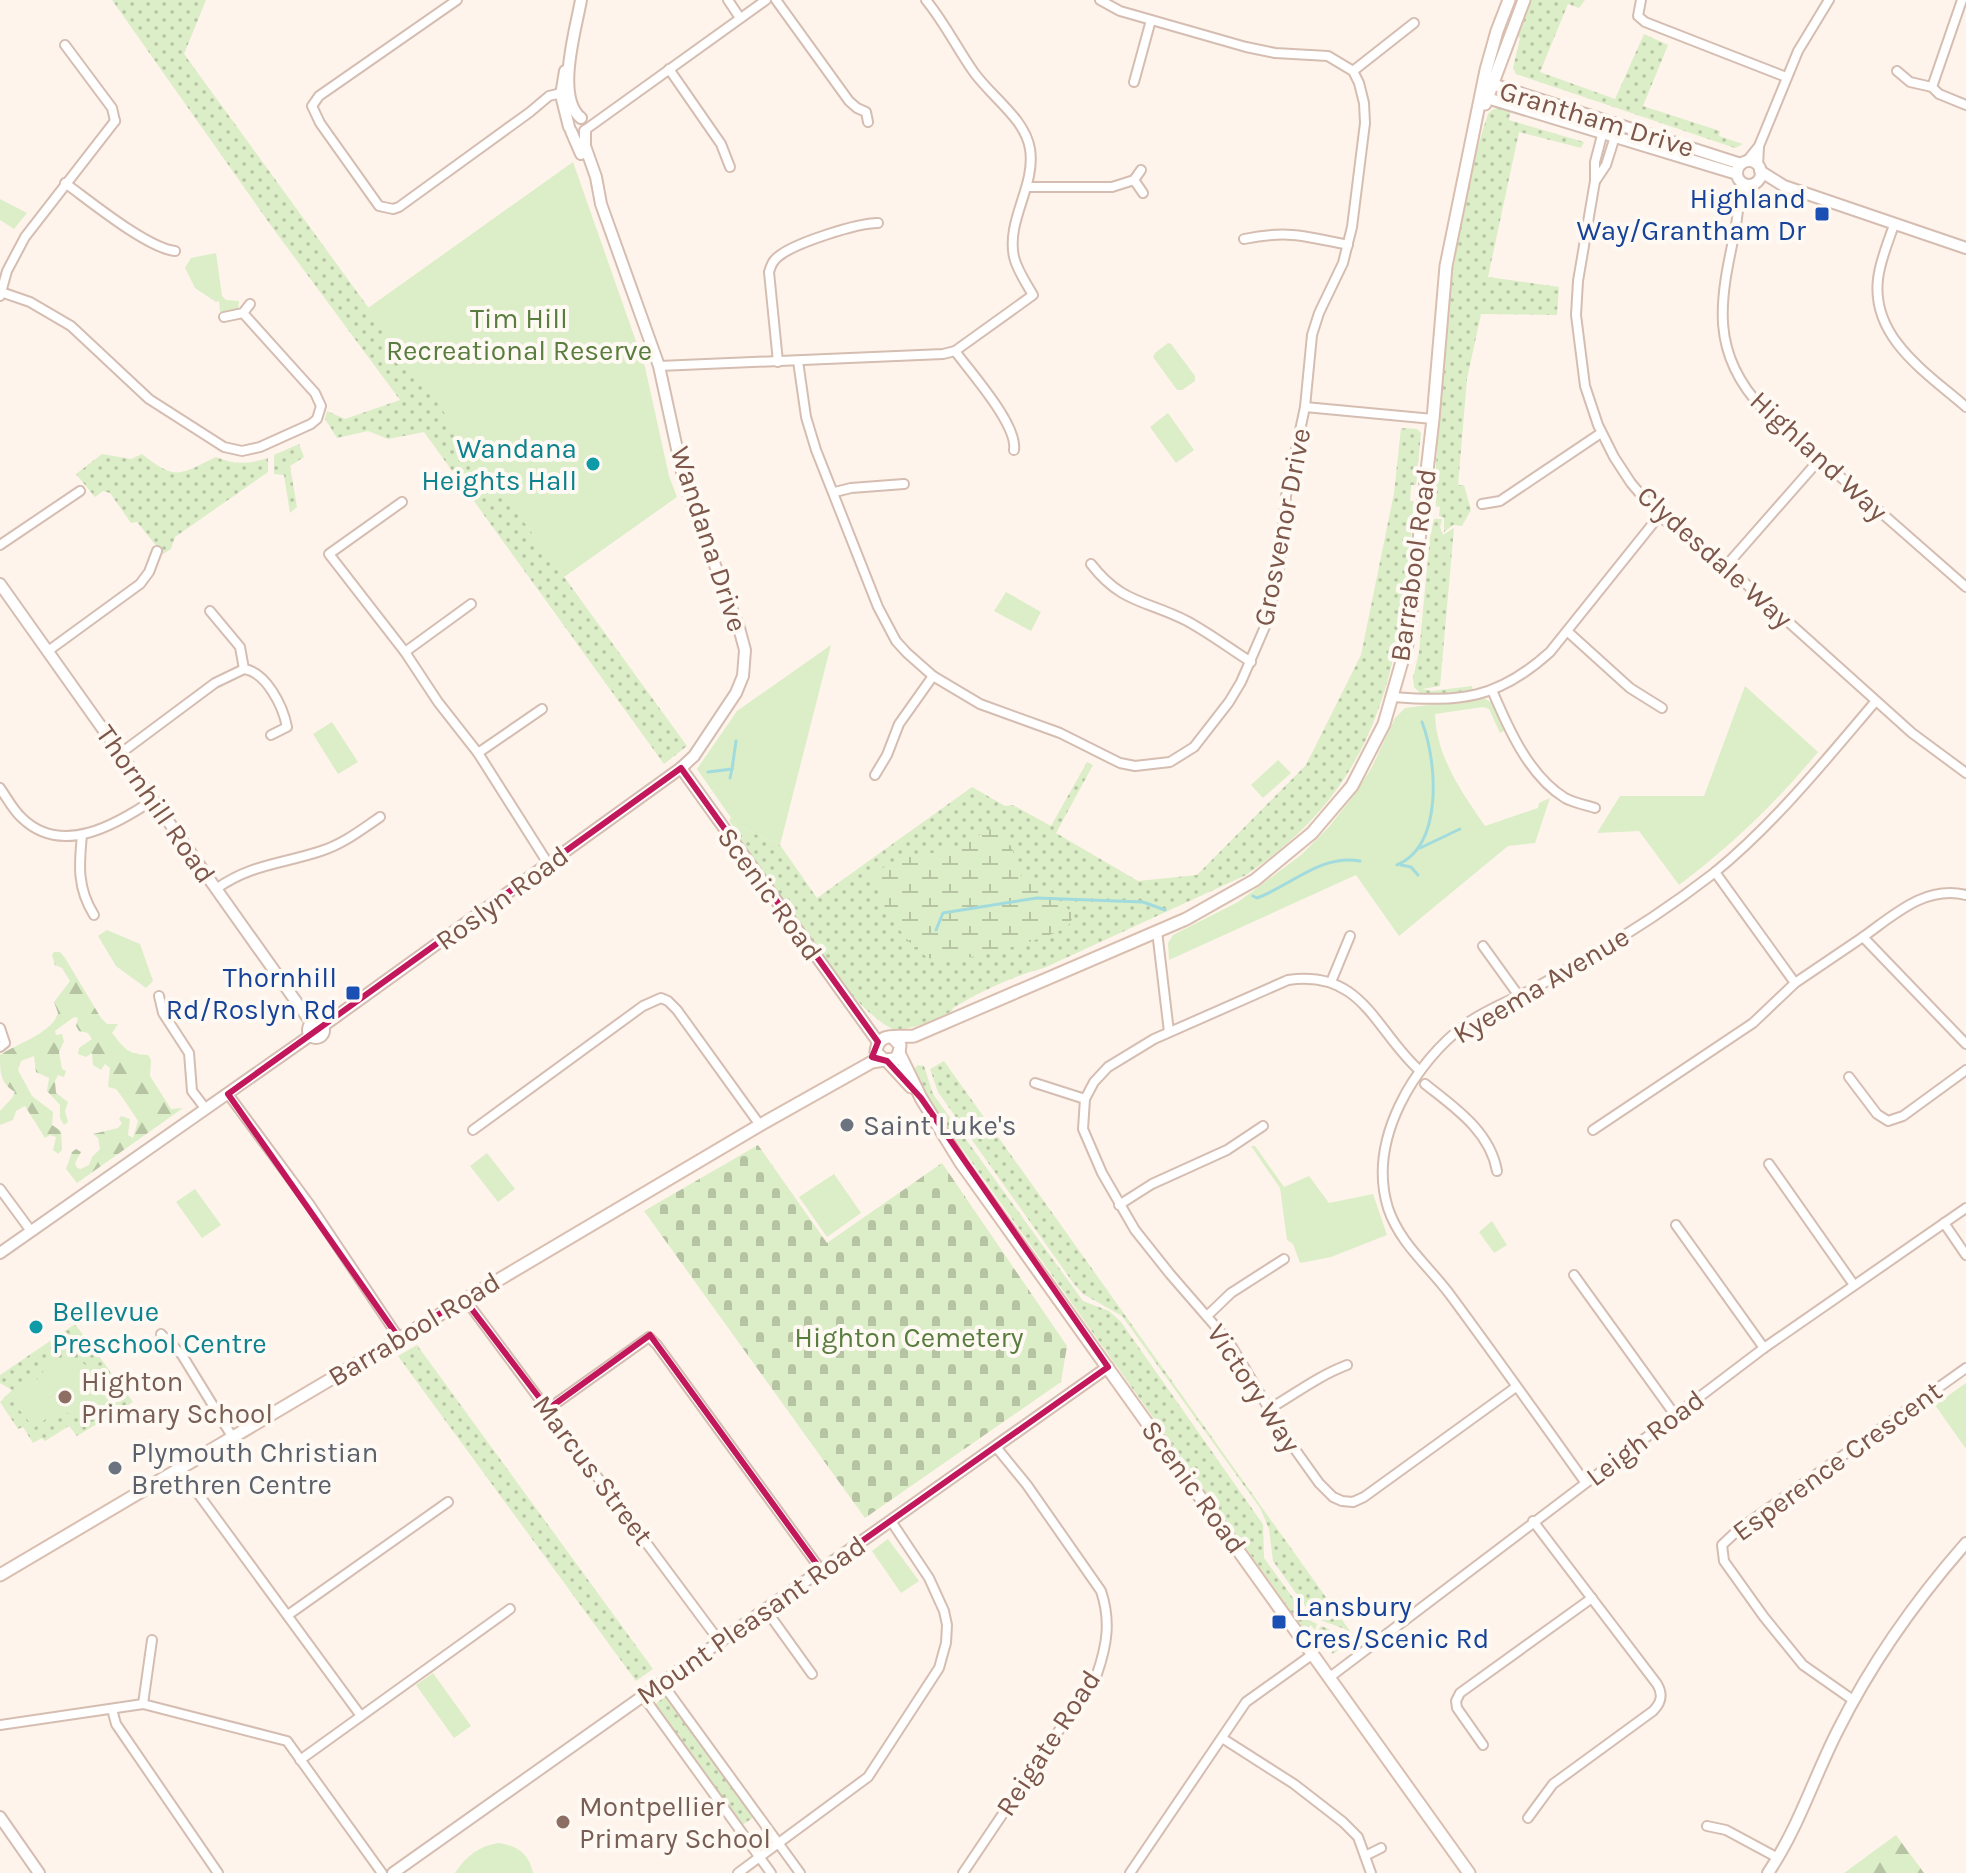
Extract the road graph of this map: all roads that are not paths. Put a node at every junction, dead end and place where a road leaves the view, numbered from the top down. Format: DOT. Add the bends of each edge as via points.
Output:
graph roads {
  1 [pos="457,0"];
  2 [pos="581,0"];
  3 [pos="728,0"];
  4 [pos="766,0"];
  5 [pos="776,0"];
  6 [pos="926,0"];
  7 [pos="1100,0"];
  8 [pos="1509,0"];
  9 [pos="1524,0"];
  10 [pos="1641,0"];
  11 [pos="1829,0"];
  12 [pos="1962,0"];
  13 [pos="740,18"];
  14 [pos="1151,20"];
  15 [pos="1414,23"];
  16 [pos="65,45"];
  17 [pos="669,69"];
  18 [pos="1353,71"];
  19 [pos="1897,71"];
  20 [pos="1786,77"];
  21 [pos="1134,82"];
  22 [pos="1932,87"];
  23 [pos="1487,90"];
  24 [pos="564,97"];
  25 [pos="873,102"];
  26 [pos="1966,105"];
  27 [pos="866,112"];
  28 [pos="1606,120"];
  29 [pos="868,122"];
  30 [pos="583,124"];
  31 [pos="1619,124"];
  32 [pos="570,129"];
  33 [pos="1603,133"];
  34 [pos="1615,137"];
  35 [pos="1759,146"];
  36 [pos="730,167"];
  37 [pos="1759,168"];
  38 [pos="1141,170"];
  39 [pos="1746,175"];
  40 [pos="1134,180"];
  41 [pos="1595,181"];
  42 [pos="65,183"];
  43 [pos="1784,186"];
  44 [pos="1027,187"];
  45 [pos="1143,193"];
  46 [pos="601,204"];
  47 [pos="878,223"];
  48 [pos="1894,225"];
  49 [pos="1244,239"];
  50 [pos="1348,245"];
  51 [pos="1966,248"];
  52 [pos="175,251"];
  53 [pos="0,294"];
  54 [pos="250,304"];
  55 [pos="243,313"];
  56 [pos="224,317"];
  57 [pos="955,351"];
  58 [pos="798,361"];
  59 [pos="778,362"];
  60 [pos="659,366"];
  61 [pos="1305,407"];
  62 [pos="1966,407"];
  63 [pos="1433,419"];
  64 [pos="1601,433"];
  65 [pos="1014,450"];
  66 [pos="1819,460"];
  67 [pos="904,484"];
  68 [pos="80,491"];
  69 [pos="835,492"];
  70 [pos="402,502"];
  71 [pos="1482,504"];
  72 [pos="1659,516"];
  73 [pos="0,545"];
  74 [pos="157,551"];
  75 [pos="1091,564"];
  76 [pos="1726,566"];
  77 [pos="0,584"];
  78 [pos="1966,587"];
  79 [pos="471,604"];
  80 [pos="210,611"];
  81 [pos="1567,631"];
  82 [pos="48,651"];
  83 [pos="405,652"];
  84 [pos="1251,662"];
  85 [pos="244,669"];
  86 [pos="933,676"];
  87 [pos="1492,690"];
  88 [pos="1392,697"];
  89 [pos="1875,702"];
  90 [pos="1662,708"];
  91 [pos="542,709"];
  92 [pos="271,735"];
  93 [pos="121,753"];
  94 [pos="478,753"];
  95 [pos="681,768"];
  96 [pos="1966,773"];
  97 [pos="875,775"];
  98 [pos="0,788"];
  99 [pos="153,800"];
  100 [pos="1595,808"];
  101 [pos="380,817"];
  102 [pos="82,835"];
  103 [pos="549,865"];
  104 [pos="1715,872"];
  105 [pos="216,889"];
  106 [pos="1966,895"];
  107 [pos="94,915"];
  108 [pos="1157,931"];
  109 [pos="1350,936"];
  110 [pos="1863,937"];
  111 [pos="1483,946"];
  112 [pos="1331,982"];
  113 [pos="1795,983"];
  114 [pos="159,996"];
  115 [pos="1519,996"];
  116 [pos="0,1028"];
  117 [pos="311,1030"];
  118 [pos="1169,1032"];
  119 [pos="913,1037"];
  120 [pos="884,1040"];
  121 [pos="1966,1044"];
  122 [pos="0,1047"];
  123 [pos="900,1052"];
  124 [pos="886,1061"];
  125 [pos="1966,1070"];
  126 [pos="1420,1071"];
  127 [pos="1849,1077"];
  128 [pos="1035,1083"];
  129 [pos="1425,1084"];
  130 [pos="829,1086"];
  131 [pos="228,1094"];
  132 [pos="921,1098"];
  133 [pos="1085,1099"];
  134 [pos="205,1108"];
  135 [pos="760,1125"];
  136 [pos="1263,1126"];
  137 [pos="473,1130"];
  138 [pos="1593,1130"];
  139 [pos="1769,1164"];
  140 [pos="1497,1171"];
  141 [pos="0,1189"];
  142 [pos="1119,1205"];
  143 [pos="1966,1208"];
  144 [pos="1944,1223"];
  145 [pos="1676,1225"];
  146 [pos="31,1231"];
  147 [pos="0,1253"];
  148 [pos="1966,1255"];
  149 [pos="1284,1259"];
  150 [pos="1574,1275"];
  151 [pos="1854,1285"];
  152 [pos="465,1299"];
  153 [pos="1207,1316"];
  154 [pos="161,1334"];
  155 [pos="399,1338"];
  156 [pos="1764,1348"];
  157 [pos="1347,1365"];
  158 [pos="1108,1367"];
  159 [pos="1966,1368"];
  160 [pos="1516,1387"];
  161 [pos="548,1409"];
  162 [pos="1269,1409"];
  163 [pos="1675,1415"];
  164 [pos="233,1438"];
  165 [pos="996,1447"];
  166 [pos="180,1469"];
  167 [pos="1585,1482"];
  168 [pos="448,1502"];
  169 [pos="891,1521"];
  170 [pos="1533,1521"];
  171 [pos="1966,1543"];
  172 [pos="821,1570"];
  173 [pos="0,1575"];
  174 [pos="1592,1598"];
  175 [pos="510,1609"];
  176 [pos="766,1610"];
  177 [pos="288,1615"];
  178 [pos="152,1640"];
  179 [pos="720,1642"];
  180 [pos="1313,1654"];
  181 [pos="812,1674"];
  182 [pos="1330,1677"];
  183 [pos="662,1683"];
  184 [pos="643,1696"];
  185 [pos="1853,1700"];
  186 [pos="143,1704"];
  187 [pos="112,1709"];
  188 [pos="361,1716"];
  189 [pos="0,1725"];
  190 [pos="1222,1738"];
  191 [pos="1483,1745"];
  192 [pos="300,1760"];
  193 [pos="0,1817"];
  194 [pos="1528,1818"];
  195 [pos="1707,1826"];
  196 [pos="778,1844"];
  197 [pos="1381,1848"];
  198 [pos="1365,1856"];
  199 [pos="759,1857"];
  200 [pos="1778,1858"];
  201 [pos="39,1873"];
  202 [pos="218,1873"];
  203 [pos="382,1873"];
  204 [pos="393,1873"];
  205 [pos="738,1873"];
  206 [pos="771,1873"];
  207 [pos="800,1873"];
  208 [pos="963,1873"];
  209 [pos="1130,1873"];
  210 [pos="1371,1873"];
  211 [pos="1469,1873"];
  212 [pos="1768,1873"];
  1 -- 24 [label="street" via="312,106 379,206 393,209 530,112"];
  2 -- 24 [label="street, Wandana Drive"];
  3 -- 13 [label="street"];
  4 -- 13 [label="street"];
  5 -- 27 [label="street" via="849,101"];
  6 -- 44 [label="street" via="983,85 1023,132 1031,158"];
  7 -- 14 [label="street"];
  8 -- 23 [label="main road, Barrabool Road" via="1497,31"];
  9 -- 23 [label="main road, Barrabool Road"];
  10 -- 20 [label="street" via="1638,16 1645,22"];
  11 -- 20 [label="street, Highland Way"];
  12 -- 22 [label="street"];
  13 -- 17 [label="street"];
  14 -- 18 [label="street" via="1275,53 1328,56"];
  14 -- 21 [label="street"];
  15 -- 18 [label="street"];
  16 -- 42 [label="street" via="119,122"];
  17 -- 30 [label="street"];
  17 -- 36 [label="street" via="721,144"];
  18 -- 50 [label="street, Grosvenor Drive" via="1362,90 1365,123"];
  19 -- 22 [label="street" via="1910,82"];
  20 -- 35 [label="street, Highland Way"];
  22 -- 26 [label="street"];
  23 -- 28 [label="street, Grantham Drive"];
  23 -- 33 [label="street, Grantham Drive"];
  23 -- 63 [label="main road, Barrabool Road" via="1446,266"];
  24 -- 30 [label="street, Wandana Drive"];
  24 -- 32 [label="street, Wandana Drive"];
  25 -- 27 [label="street"];
  27 -- 29 [label="street"];
  28 -- 31 [label="street, Grantham Drive"];
  28 -- 33 [label="street, Clydesdale Way"];
  30 -- 32 [label="street" via="579,135"];
  30 -- 46 [label="street, Wandana Drive"];
  31 -- 34 [label="street, Clydesdale Way"];
  31 -- 39 [label="street, Grantham Drive"];
  32 -- 46 [label="street, Wandana Drive"];
  33 -- 34 [label="street, Grantham Drive"];
  33 -- 41 [label="street, Clydesdale Way"];
  34 -- 39 [label="street, Grantham Drive"];
  34 -- 41 [label="street, Clydesdale Way"];
  35 -- 37 [label="street, Highland Way"];
  35 -- 39 [label="street, Highland Way"];
  37 -- 39 [label="street" via="1760,177"];
  37 -- 39 [label="street, Grantham Drive" via="1753,162"];
  37 -- 43 [label="street, Grantham Drive"];
  38 -- 40 [label="street"];
  39 -- 43 [label="street, Grantham Drive"];
  39 -- 66 [label="street, Highland Way" via="1722,299 1723,339 1750,395"];
  40 -- 44 [label="street" via="1112,187"];
  40 -- 45 [label="street"];
  41 -- 64 [label="street, Clydesdale Way" via="1576,315 1585,386"];
  42 -- 52 [label="street" via="150,241"];
  42 -- 53 [label="street" via="19,247"];
  43 -- 48 [label="street, Grantham Drive"];
  44 -- 57 [label="street" via="1013,248 1033,295"];
  46 -- 60 [label="street, Wandana Drive"];
  47 -- 59 [label="street" via="852,226 784,252 771,264"];
  48 -- 51 [label="street, Grantham Drive"];
  48 -- 62 [label="street" via="1878,279 1883,319 1904,352"];
  49 -- 50 [label="street" via="1275,233"];
  50 -- 61 [label="street, Grosvenor Drive" via="1312,335"];
  53 -- 55 [label="street" via="30,302 71,326 149,399 224,447 242,451 311,424 321,406"];
  54 -- 55 [label="street"];
  55 -- 56 [label="street"];
  57 -- 58 [label="street"];
  57 -- 65 [label="street" via="1013,434"];
  58 -- 59 [label="street"];
  58 -- 69 [label="street, Grosvenor Drive" via="811,435"];
  59 -- 60 [label="street"];
  60 -- 95 [label="street, Wandana Drive" via="682,472 745,650 736,693"];
  61 -- 63 [label="street"];
  61 -- 84 [label="street, Grosvenor Drive" via="1286,496 1274,595"];
  63 -- 88 [label="main road, Barrabool Road" via="1407,644"];
  64 -- 71 [label="street" via="1500,501"];
  64 -- 72 [label="street, Clydesdale Way" via="1631,483"];
  66 -- 76 [label="street"];
  66 -- 78 [label="street, Highland Way"];
  67 -- 69 [label="street"];
  68 -- 73 [label="street"];
  69 -- 86 [label="street, Grosvenor Drive" via="887,626"];
  70 -- 83 [label="street" via="329,554"];
  72 -- 76 [label="street, Clydesdale Way"];
  72 -- 81 [label="street"];
  74 -- 82 [label="street" via="140,584"];
  75 -- 84 [label="street" via="1118,592 1178,617"];
  76 -- 89 [label="street, Clydesdale Way"];
  77 -- 82 [label="street, Thornhill Road"];
  79 -- 83 [label="street"];
  80 -- 85 [label="street" via="240,647"];
  81 -- 87 [label="street" via="1533,667"];
  81 -- 90 [label="street" via="1630,688"];
  82 -- 93 [label="street, Thornhill Road"];
  83 -- 94 [label="street"];
  84 -- 86 [label="street, Grosvenor Drive" via="1229,702 1194,747 1170,762 1135,766 997,711"];
  85 -- 92 [label="street" via="270,690 290,725"];
  85 -- 93 [label="street" via="215,683"];
  86 -- 97 [label="street" via="899,724"];
  87 -- 88 [label="street" via="1465,699"];
  87 -- 100 [label="street" via="1523,755 1567,799"];
  88 -- 108 [label="main road, Barrabool Road" via="1352,786 1312,833 1255,880"];
  89 -- 96 [label="street, Clydesdale Way"];
  89 -- 104 [label="street, Kyeema Avenue" via="1794,798"];
  91 -- 94 [label="street"];
  93 -- 99 [label="street, Thornhill Road"];
  94 -- 103 [label="street"];
  95 -- 103 [label="street, Roslyn Road"];
  95 -- 120 [label="street, Scenic Road" via="860,1019"];
  98 -- 102 [label="street" via="22,819 38,829"];
  99 -- 102 [label="street" via="121,821"];
  99 -- 105 [label="street, Thornhill Road"];
  101 -- 105 [label="street" via="341,843 251,869"];
  102 -- 107 [label="street" via="79,880"];
  103 -- 117 [label="street, Roslyn Road" via="323,1026 320,1037"];
  104 -- 113 [label="street"];
  104 -- 115 [label="street, Kyeema Avenue" via="1638,927"];
  105 -- 117 [label="street, Thornhill Road"];
  106 -- 110 [label="street" via="1945,892 1918,899"];
  108 -- 118 [label="street"];
  108 -- 119 [label="main road, Barrabool Road"];
  109 -- 112 [label="street"];
  110 -- 113 [label="street"];
  110 -- 121 [label="street"];
  111 -- 115 [label="street"];
  112 -- 118 [label="street" via="1288,980"];
  112 -- 126 [label="street" via="1362,1001"];
  113 -- 138 [label="street" via="1753,1023"];
  114 -- 134 [label="street" via="163,1013 189,1053 192,1091"];
  115 -- 126 [label="street, Kyeema Avenue" via="1468,1023"];
  116 -- 122 [label="street" via="5,1043"];
  117 -- 131 [label="street"];
  118 -- 133 [label="street" via="1108,1067"];
  119 -- 120 [label="main road, Barrabool Road"];
  119 -- 123 [label="main road, Barrabool Road"];
  120 -- 123 [label="main road" via="898,1041"];
  120 -- 124 [label="main road" via="879,1057"];
  120 -- 130 [label="main road, Barrabool Road"];
  123 -- 124 [label="main road"];
  123 -- 132 [label="main road, Scenic Road"];
  124 -- 130 [label="main road, Barrabool Road" via="872,1062"];
  124 -- 132 [label="main road, Scenic Road"];
  125 -- 127 [label="street" via="1903,1116 1888,1121"];
  126 -- 160 [label="street, Kyeema Avenue" via="1387,1142 1383,1173 1389,1210 1408,1245"];
  128 -- 133 [label="street"];
  129 -- 140 [label="street" via="1471,1123 1491,1151"];
  130 -- 135 [label="main road, Barrabool Road"];
  131 -- 134 [label="street"];
  131 -- 155 [label="street"];
  132 -- 158 [label="main road, Scenic Road" via="961,1163"];
  133 -- 142 [label="street, Victory Way" via="1087,1142"];
  134 -- 146 [label="street"];
  135 -- 137 [label="street" via="674,1007 661,998"];
  135 -- 152 [label="main road, Barrabool Road"];
  136 -- 142 [label="street"];
  139 -- 151 [label="street"];
  141 -- 146 [label="street"];
  142 -- 153 [label="street, Victory Way"];
  143 -- 144 [label="street, Leigh Road"];
  144 -- 148 [label="street"];
  144 -- 151 [label="street, Leigh Road"];
  145 -- 156 [label="street"];
  146 -- 147 [label="street"];
  149 -- 153 [label="street" via="1231,1293"];
  150 -- 163 [label="street"];
  151 -- 156 [label="street, Leigh Road"];
  152 -- 155 [label="main road, Barrabool Road"];
  152 -- 161 [label="street, Marcus Street"];
  153 -- 162 [label="street, Victory Way" via="1243,1362"];
  154 -- 164 [label="street" via="182,1355"];
  155 -- 164 [label="main road, Barrabool Road"];
  156 -- 163 [label="street, Leigh Road"];
  157 -- 162 [label="street"];
  158 -- 165 [label="street, Mount Pleasant Road"];
  158 -- 180 [label="main road, Scenic Road"];
  159 -- 185 [label="street, Esperence Crescent" via="1722,1545 1724,1561 1787,1647 1818,1678"];
  160 -- 162 [label="street, Victory Way" via="1353,1502 1326,1491"];
  160 -- 167 [label="street, Kyeema Avenue"];
  161 -- 172 [label="street" via="649,1337"];
  161 -- 179 [label="street, Marcus Street"];
  163 -- 167 [label="street, Leigh Road"];
  164 -- 166 [label="main road, Barrabool Road"];
  165 -- 169 [label="street, Mount Pleasant Road"];
  165 -- 208 [label="street, Reigate Road" via="1101,1591 1108,1630 1097,1674"];
  166 -- 173 [label="main road, Barrabool Road"];
  166 -- 177 [label="street"];
  167 -- 170 [label="street, Leigh Road"];
  168 -- 177 [label="street"];
  169 -- 172 [label="street, Mount Pleasant Road"];
  169 -- 196 [label="street" via="944,1611 946,1643 939,1668 868,1777"];
  170 -- 174 [label="street"];
  170 -- 182 [label="street, Leigh Road"];
  171 -- 185 [label="street" via="1923,1594"];
  172 -- 176 [label="street, Mount Pleasant Road"];
  174 -- 191 [label="street" via="1460,1693 1457,1708"];
  174 -- 194 [label="street" via="1657,1684 1660,1702 1553,1784"];
  175 -- 188 [label="street"];
  176 -- 179 [label="street, Mount Pleasant Road"];
  176 -- 181 [label="street"];
  177 -- 188 [label="street"];
  178 -- 186 [label="street"];
  179 -- 183 [label="street, Mount Pleasant Road"];
  180 -- 182 [label="main road, Scenic Road"];
  180 -- 190 [label="street" via="1246,1702"];
  182 -- 211 [label="main road, Scenic Road"];
  183 -- 184 [label="street, Mount Pleasant Road"];
  183 -- 196 [label="street"];
  184 -- 199 [label="street"];
  184 -- 204 [label="street, Mount Pleasant Road"];
  185 -- 200 [label="street"];
  186 -- 187 [label="street"];
  186 -- 192 [label="street" via="287,1741"];
  187 -- 189 [label="street"];
  187 -- 202 [label="street" via="116,1724"];
  188 -- 192 [label="street"];
  190 -- 198 [label="street" via="1333,1814 1358,1837"];
  190 -- 209 [label="street"];
  192 -- 203 [label="street"];
  193 -- 201 [label="street"];
  195 -- 200 [label="street" via="1726,1830"];
  196 -- 199 [label="street"];
  196 -- 207 [label="street"];
  197 -- 198 [label="street"];
  198 -- 210 [label="street"];
  199 -- 205 [label="street"];
  199 -- 206 [label="street"];
  200 -- 212 [label="street"];
}
